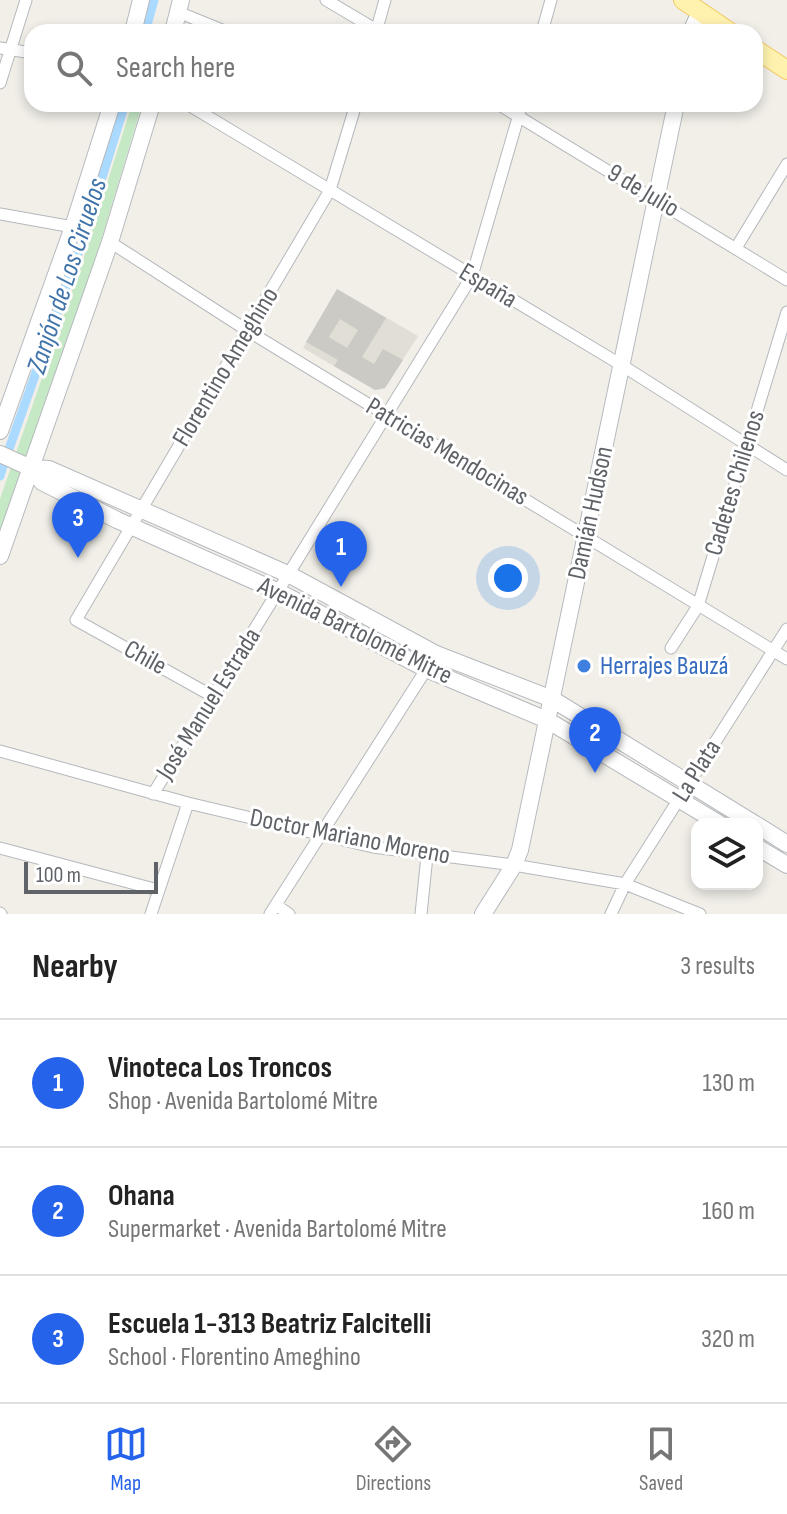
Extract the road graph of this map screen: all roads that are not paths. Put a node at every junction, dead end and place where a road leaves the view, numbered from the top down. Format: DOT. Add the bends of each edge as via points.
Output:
graph roads {
  1 [pos="26,0"];
  2 [pos="141,0"];
  3 [pos="326,0"];
  4 [pos="385,0"];
  5 [pos="551,0"];
  6 [pos="683,0"];
  7 [pos="180,6"];
  8 [pos="703,6"];
  9 [pos="135,24"];
  10 [pos="213,24"];
  11 [pos="366,24"];
  12 [pos="380,24"];
  13 [pos="544,24"];
  14 [pos="722,24"];
  15 [pos="6,48"];
  16 [pos="763,54"];
  17 [pos="787,70"];
  18 [pos="0,83"];
  19 [pos="109,112"];
  20 [pos="150,112"];
  21 [pos="200,112"];
  22 [pos="354,112"];
  23 [pos="511,112"];
  24 [pos="519,112"];
  25 [pos="674,112"];
  26 [pos="518,116"];
  27 [pos="787,164"];
  28 [pos="330,190"];
  29 [pos="657,200"];
  30 [pos="0,214"];
  31 [pos="73,227"];
  32 [pos="110,242"];
  33 [pos="736,248"];
  34 [pos="472,276"];
  35 [pos="787,280"];
  36 [pos="787,312"];
  37 [pos="248,331"];
  38 [pos="623,366"];
  39 [pos="388,416"];
  40 [pos="0,431"];
  41 [pos="747,444"];
  42 [pos="0,454"];
  43 [pos="31,468"];
  44 [pos="787,470"];
  45 [pos="141,511"];
  46 [pos="131,526"];
  47 [pos="586,536"];
  48 [pos="0,556"];
  49 [pos="290,575"];
  50 [pos="279,592"];
  51 [pos="698,606"];
  52 [pos="76,620"];
  53 [pos="787,629"];
  54 [pos="671,648"];
  55 [pos="773,651"];
  56 [pos="436,654"];
  57 [pos="787,659"];
  58 [pos="426,669"];
  59 [pos="214,697"];
  60 [pos="552,699"];
  61 [pos="547,720"];
  62 [pos="0,751"];
  63 [pos="689,784"];
  64 [pos="153,794"];
  65 [pos="679,799"];
  66 [pos="188,803"];
  67 [pos="710,818"];
  68 [pos="745,818"];
  69 [pos="763,829"];
  70 [pos="319,835"];
  71 [pos="787,844"];
  72 [pos="0,848"];
  73 [pos="763,851"];
  74 [pos="427,856"];
  75 [pos="514,865"];
  76 [pos="787,865"];
  77 [pos="625,884"];
  78 [pos="158,890"];
  79 [pos="273,910"];
  80 [pos="151,914"];
  81 [pos="289,914"];
  82 [pos="421,914"];
  83 [pos="483,914"];
  84 [pos="611,914"];
  85 [pos="700,914"];
  1 -- 15 [label="street"];
  2 -- 9 [label="street"];
  3 -- 11 [label="street"];
  4 -- 12 [label="street"];
  5 -- 13 [label="street"];
  6 -- 8 [label="main road"];
  7 -- 10 [label="street"];
  8 -- 14 [label="main road"];
  15 -- 18 [label="street"];
  16 -- 17 [label="main road"];
  19 -- 31 [label="street"];
  20 -- 32 [label="street"];
  21 -- 28 [label="street, España"];
  22 -- 28 [label="street, Florentino Ameghino"];
  23 -- 26 [label="street, 9 de Julio"];
  24 -- 26 [label="street, José Manuel Estrada"];
  25 -- 29 [label="street, Damián Hudson"];
  26 -- 29 [label="street, 9 de Julio"];
  26 -- 34 [label="street, José Manuel Estrada"];
  27 -- 33 [label="street"];
  28 -- 34 [label="street, España"];
  28 -- 37 [label="street, Florentino Ameghino"];
  29 -- 33 [label="street, 9 de Julio"];
  29 -- 38 [label="street, Damián Hudson"];
  30 -- 31 [label="street"];
  31 -- 40 [label="street"];
  32 -- 37 [label="street, Patricias Mendocinas"];
  32 -- 43 [label="street"];
  33 -- 35 [label="street, 9 de Julio"];
  34 -- 38 [label="street, España"];
  34 -- 39 [label="street, José Manuel Estrada"];
  36 -- 41 [label="street, Cadetes Chilenos"];
  37 -- 39 [label="street, Patricias Mendocinas"];
  37 -- 45 [label="street, Florentino Ameghino"];
  38 -- 41 [label="street, España"];
  38 -- 47 [label="street, Damián Hudson"];
  39 -- 47 [label="street, Patricias Mendocinas"];
  39 -- 49 [label="street, José Manuel Estrada"];
  41 -- 44 [label="street, España"];
  41 -- 51 [label="street, Cadetes Chilenos"];
  42 -- 43 [label="street, Avenida Bartolomé Mitre"];
  43 -- 45 [label="street, Avenida Bartolomé Mitre" via="49,469"];
  43 -- 46 [label="street, Avenida Bartolomé Mitre" via="42,482"];
  43 -- 48 [label="street"];
  45 -- 46 [label="street, Florentino Ameghino"];
  45 -- 49 [label="street, Avenida Bartolomé Mitre"];
  46 -- 50 [label="street, Avenida Bartolomé Mitre"];
  46 -- 52 [label="street, Florentino Ameghino"];
  47 -- 51 [label="street, Patricias Mendocinas"];
  47 -- 60 [label="street, Damián Hudson"];
  49 -- 50 [label="street, José Manuel Estrada"];
  49 -- 56 [label="street, Avenida Bartolomé Mitre"];
  50 -- 58 [label="street, Avenida Bartolomé Mitre"];
  50 -- 59 [label="street, José Manuel Estrada"];
  51 -- 54 [label="street, Cadetes Chilenos"];
  51 -- 55 [label="street, Patricias Mendocinas"];
  52 -- 59 [label="street, Chile"];
  53 -- 55 [label="street, La Plata"];
  55 -- 57 [label="street, Patricias Mendocinas"];
  55 -- 63 [label="street, La Plata"];
  56 -- 58 [label="street"];
  56 -- 60 [label="street, Avenida Bartolomé Mitre"];
  58 -- 61 [label="street, Avenida Bartolomé Mitre"];
  58 -- 70 [label="street"];
  59 -- 64 [label="street, José Manuel Estrada"];
  60 -- 61 [label="street, Damián Hudson"];
  60 -- 63 [label="street, Avenida Bartolomé Mitre"];
  61 -- 65 [label="street, Avenida Bartolomé Mitre"];
  61 -- 75 [label="street, Damián Hudson"];
  62 -- 64 [label="street, Doctor Mariano Moreno"];
  63 -- 65 [label="street, La Plata"];
  63 -- 68 [label="street, Avenida Bartolomé Mitre"];
  64 -- 66 [label="street, Doctor Mariano Moreno"];
  65 -- 67 [label="street, Avenida Bartolomé Mitre"];
  65 -- 77 [label="street, La Plata"];
  66 -- 70 [label="street, Doctor Mariano Moreno"];
  66 -- 78 [label="street, José Manuel Estrada"];
  69 -- 71 [label="street, Avenida Bartolomé Mitre"];
  70 -- 74 [label="street, Doctor Mariano Moreno"];
  70 -- 79 [label="street"];
  72 -- 78 [label="street"];
  73 -- 76 [label="street"];
  74 -- 75 [label="street, Doctor Mariano Moreno"];
  74 -- 82 [label="street"];
  75 -- 77 [label="street, Doctor Mariano Moreno"];
  75 -- 83 [label="street, Damián Hudson"];
  77 -- 84 [label="street, La Plata"];
  77 -- 85 [label="street, Doctor Mariano Moreno"];
  78 -- 80 [label="street, José Manuel Estrada"];
  79 -- 81 [label="street"];
}
